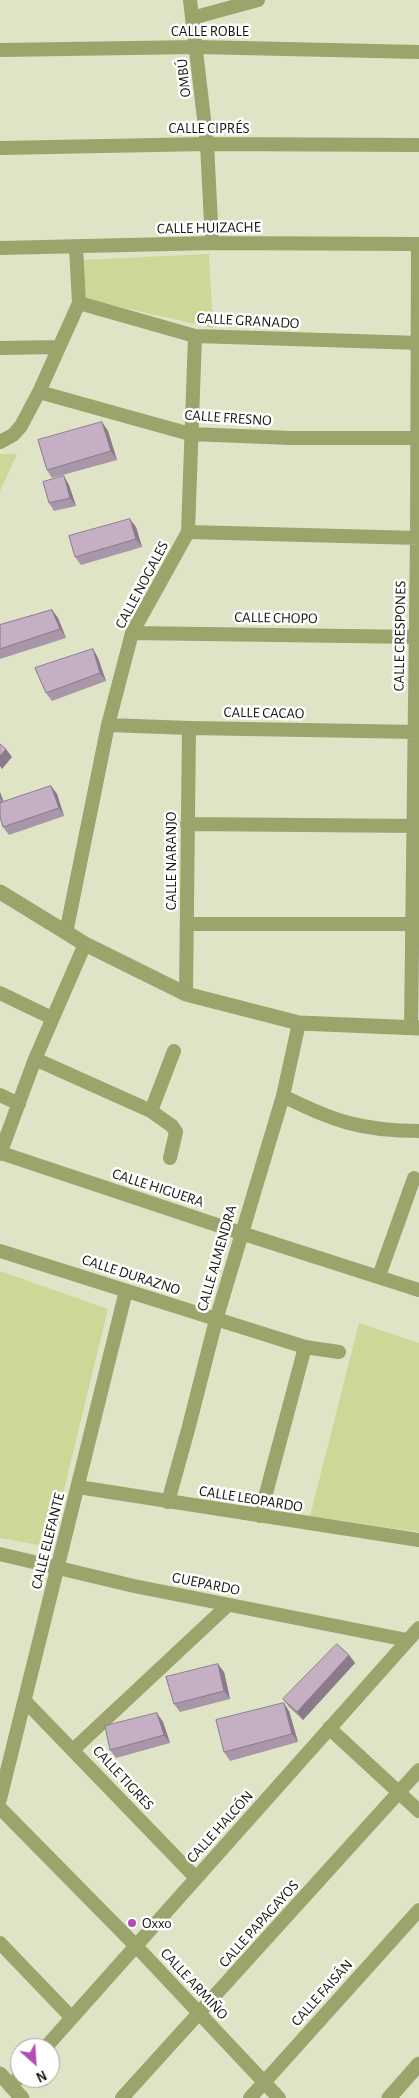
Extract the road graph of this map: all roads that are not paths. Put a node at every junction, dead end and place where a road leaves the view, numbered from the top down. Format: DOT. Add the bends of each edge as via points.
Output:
graph roads {
  1 [pos="190,0"];
  2 [pos="258,0"];
  3 [pos="192,18"];
  4 [pos="196,47"];
  5 [pos="0,50"];
  6 [pos="419,52"];
  7 [pos="207,144"];
  8 [pos="419,145"];
  9 [pos="0,148"];
  10 [pos="212,243"];
  11 [pos="419,244"];
  12 [pos="76,247"];
  13 [pos="0,248"];
  14 [pos="79,303"];
  15 [pos="195,336"];
  16 [pos="418,343"];
  17 [pos="60,347"];
  18 [pos="0,348"];
  19 [pos="39,392"];
  20 [pos="190,434"];
  21 [pos="418,438"];
  22 [pos="0,442"];
  23 [pos="188,532"];
  24 [pos="418,538"];
  25 [pos="132,633"];
  26 [pos="418,637"];
  27 [pos="108,725"];
  28 [pos="189,728"];
  29 [pos="417,732"];
  30 [pos="187,824"];
  31 [pos="416,826"];
  32 [pos="0,892"];
  33 [pos="416,923"];
  34 [pos="187,924"];
  35 [pos="66,933"];
  36 [pos="85,944"];
  37 [pos="0,993"];
  38 [pos="186,994"];
  39 [pos="52,1018"];
  40 [pos="299,1023"];
  41 [pos="415,1028"];
  42 [pos="174,1051"];
  43 [pos="35,1059"];
  44 [pos="0,1095"];
  45 [pos="283,1096"];
  46 [pos="19,1104"];
  47 [pos="151,1111"];
  48 [pos="419,1132"];
  49 [pos="0,1154"];
  50 [pos="170,1158"];
  51 [pos="414,1178"];
  52 [pos="241,1233"];
  53 [pos="0,1251"];
  54 [pos="379,1276"];
  55 [pos="419,1290"];
  56 [pos="126,1291"];
  57 [pos="216,1320"];
  58 [pos="305,1346"];
  59 [pos="339,1352"];
  60 [pos="78,1487"];
  61 [pos="168,1502"];
  62 [pos="260,1516"];
  63 [pos="419,1540"];
  64 [pos="0,1554"];
  65 [pos="57,1568"];
  66 [pos="228,1605"];
  67 [pos="419,1628"];
  68 [pos="407,1640"];
  69 [pos="25,1701"];
  70 [pos="329,1728"];
  71 [pos="74,1749"];
  72 [pos="419,1770"];
  73 [pos="398,1794"];
  74 [pos="0,1799"];
  75 [pos="0,1808"];
  76 [pos="419,1811"];
  77 [pos="196,1878"];
  78 [pos="419,1910"];
  79 [pos="0,1943"];
  80 [pos="136,1946"];
  81 [pos="200,2013"];
  82 [pos="72,2018"];
  83 [pos="54,2038"];
  84 [pos="418,2066"];
  85 [pos="264,2083"];
  86 [pos="122,2098"];
  87 [pos="250,2098"];
  88 [pos="279,2098"];
  89 [pos="389,2098"];
  1 -- 3 [label="street, OMBÚ"];
  2 -- 3 [label="street"];
  3 -- 4 [label="street, OMBÚ"];
  4 -- 5 [label="street, CALLE ROBLE"];
  4 -- 6 [label="street, CALLE ROBLE"];
  4 -- 7 [label="street, OMBÚ"];
  7 -- 8 [label="street, CALLE CIPRÉS"];
  7 -- 9 [label="street, CALLE CIPRÉS"];
  7 -- 10 [label="street, OMBÚ"];
  10 -- 11 [label="street, CALLE HUIZACHE"];
  10 -- 12 [label="street, CALLE HUIZACHE"];
  11 -- 16 [label="street, CALLE CRESPONES"];
  12 -- 13 [label="street, CALLE HUIZACHE"];
  12 -- 14 [label="street"];
  14 -- 15 [label="street, CALLE GRANADO"];
  14 -- 17 [label="street"];
  15 -- 16 [label="street, CALLE GRANADO"];
  15 -- 20 [label="street, CALLE NOGALES"];
  16 -- 21 [label="street, CALLE CRESPONES"];
  17 -- 18 [label="street"];
  17 -- 19 [label="street"];
  19 -- 20 [label="street, CALLE FRESNO"];
  19 -- 22 [label="street" via="13,435"];
  20 -- 21 [label="street, CALLE FRESNO"];
  20 -- 23 [label="street, CALLE NOGALES"];
  21 -- 24 [label="street, CALLE CRESPONES"];
  23 -- 24 [label="street"];
  23 -- 25 [label="street, CALLE NOGALES"];
  24 -- 26 [label="street, CALLE CRESPONES"];
  25 -- 26 [label="street, CALLE CHOPO"];
  25 -- 27 [label="street, CALLE NOGALES"];
  26 -- 29 [label="street, CALLE CRESPONES"];
  27 -- 28 [label="street, CALLE CACAO"];
  27 -- 35 [label="street, CALLE NOGALES"];
  28 -- 29 [label="street, CALLE CACAO"];
  28 -- 30 [label="street, CALLE NARANJO"];
  29 -- 31 [label="street, CALLE CRESPONES"];
  30 -- 31 [label="street"];
  30 -- 34 [label="street, CALLE NARANJO"];
  31 -- 33 [label="street, CALLE CRESPONES"];
  32 -- 35 [label="street"];
  33 -- 34 [label="street"];
  33 -- 41 [label="street, CALLE CRESPONES"];
  34 -- 38 [label="street, CALLE NARANJO"];
  35 -- 36 [label="street"];
  36 -- 38 [label="street"];
  36 -- 39 [label="street"];
  37 -- 39 [label="street"];
  38 -- 40 [label="street"];
  39 -- 43 [label="street"];
  40 -- 41 [label="street"];
  40 -- 45 [label="street, CALLE ALMENDRA"];
  42 -- 47 [label="street"];
  43 -- 46 [label="street"];
  43 -- 47 [label="street"];
  44 -- 46 [label="street"];
  45 -- 48 [label="street" via="336,1121 364,1128"];
  45 -- 52 [label="street, CALLE ALMENDRA"];
  46 -- 49 [label="street"];
  47 -- 50 [label="street" via="176,1132"];
  49 -- 52 [label="street, CALLE HIGUERA"];
  51 -- 54 [label="street"];
  52 -- 54 [label="street, CALLE HIGUERA"];
  52 -- 57 [label="street, CALLE ALMENDRA"];
  53 -- 56 [label="street, CALLE DURAZNO"];
  54 -- 55 [label="street, CALLE HIGUERA"];
  56 -- 57 [label="street, CALLE DURAZNO"];
  56 -- 60 [label="street, CALLE ELEFANTE"];
  57 -- 58 [label="street, CALLE DURAZNO"];
  57 -- 61 [label="street, CALLE ALMENDRA"];
  58 -- 59 [label="street, CALLE DURAZNO"];
  58 -- 62 [label="street"];
  60 -- 61 [label="street, CALLE LEOPARDO"];
  60 -- 65 [label="street, CALLE ELEFANTE"];
  61 -- 62 [label="street, CALLE LEOPARDO"];
  62 -- 63 [label="street, CALLE LEOPARDO"];
  64 -- 65 [label="street, GUEPARDO"];
  65 -- 66 [label="street, GUEPARDO"];
  65 -- 69 [label="street, CALLE ELEFANTE"];
  66 -- 68 [label="street, GUEPARDO"];
  66 -- 71 [label="street"];
  67 -- 68 [label="street, CALLE HALCÓN"];
  68 -- 70 [label="street, CALLE HALCÓN"];
  69 -- 71 [label="street, CALLE TIGRES"];
  69 -- 74 [label="street, CALLE ELEFANTE"];
  70 -- 73 [label="street"];
  70 -- 77 [label="street, CALLE HALCÓN"];
  71 -- 77 [label="street, CALLE TIGRES"];
  72 -- 73 [label="street, CALLE PAPAGAYOS"];
  73 -- 76 [label="street"];
  73 -- 81 [label="street, CALLE PAPAGAYOS"];
  75 -- 80 [label="street, CALLE ARMIÑO"];
  77 -- 80 [label="street, CALLE HALCÓN"];
  78 -- 85 [label="street, CALLE FAISÁN"];
  79 -- 82 [label="street"];
  80 -- 81 [label="street, CALLE ARMIÑO"];
  80 -- 82 [label="street, CALLE HALCÓN"];
  81 -- 85 [label="street, CALLE ARMIÑO"];
  81 -- 86 [label="street, CALLE PAPAGAYOS"];
  82 -- 83 [label="street, CALLE HALCÓN"];
  84 -- 89 [label="street"];
  85 -- 87 [label="street, CALLE FAISÁN"];
  85 -- 88 [label="street, CALLE ARMIÑO"];
}
